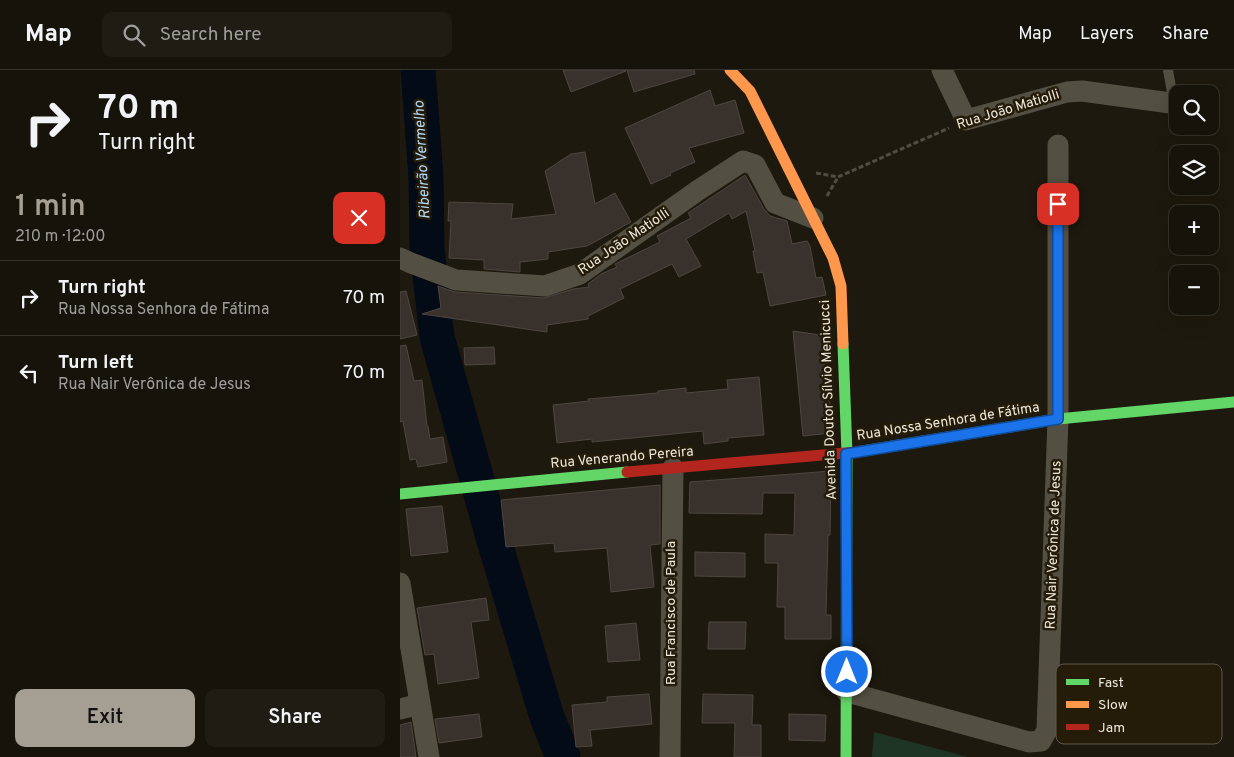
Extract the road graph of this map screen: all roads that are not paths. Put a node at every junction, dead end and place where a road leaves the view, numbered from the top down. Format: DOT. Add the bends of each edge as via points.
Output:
graph roads {
  1 [pos="730,70"];
  2 [pos="942,70"];
  3 [pos="1168,70"];
  4 [pos="1172,85"];
  5 [pos="1169,103"];
  6 [pos="1058,145"];
  7 [pos="813,218"];
  8 [pos="405,260"];
  9 [pos="1234,402"];
  10 [pos="1058,419"];
  11 [pos="846,454"];
  12 [pos="672,468"];
  13 [pos="400,494"];
  14 [pos="400,583"];
  15 [pos="847,692"];
  16 [pos="410,707"];
  17 [pos="429,757"];
  18 [pos="670,757"];
  19 [pos="846,757"];
  1 -- 7 [label="main road, Avenida Doutor Sílvio Menicucci" via="750,91"];
  2 -- 5 [label="street, Rua João Matiolli" via="966,120 1067,92 1082,91"];
  3 -- 4 [label="lane"];
  6 -- 10 [label="street, Rua Nair Verônica de Jesus"];
  7 -- 8 [label="street, Rua João Matiolli" via="775,204 755,165 743,161 580,274 546,286 456,280"];
  7 -- 11 [label="main road, Avenida Doutor Sílvio Menicucci" via="833,258 841,286"];
  9 -- 10 [label="main road, Rua Nossa Senhora de Fátima"];
  10 -- 11 [label="main road, Rua Nossa Senhora de Fátima"];
  10 -- 15 [label="street, Rua Nair Verônica de Jesus" via="1048,730 1042,742 1029,742"];
  11 -- 12 [label="main road, Rua Venerando Pereira"];
  11 -- 15 [label="main road, Avenida Doutor Sílvio Menicucci"];
  12 -- 13 [label="main road, Rua Venerando Pereira"];
  12 -- 18 [label="street, Rua Francisco de Paula"];
  14 -- 16 [label="street"];
  15 -- 19 [label="main road, Avenida Doutor Sílvio Menicucci"];
  16 -- 17 [label="street"];
}
